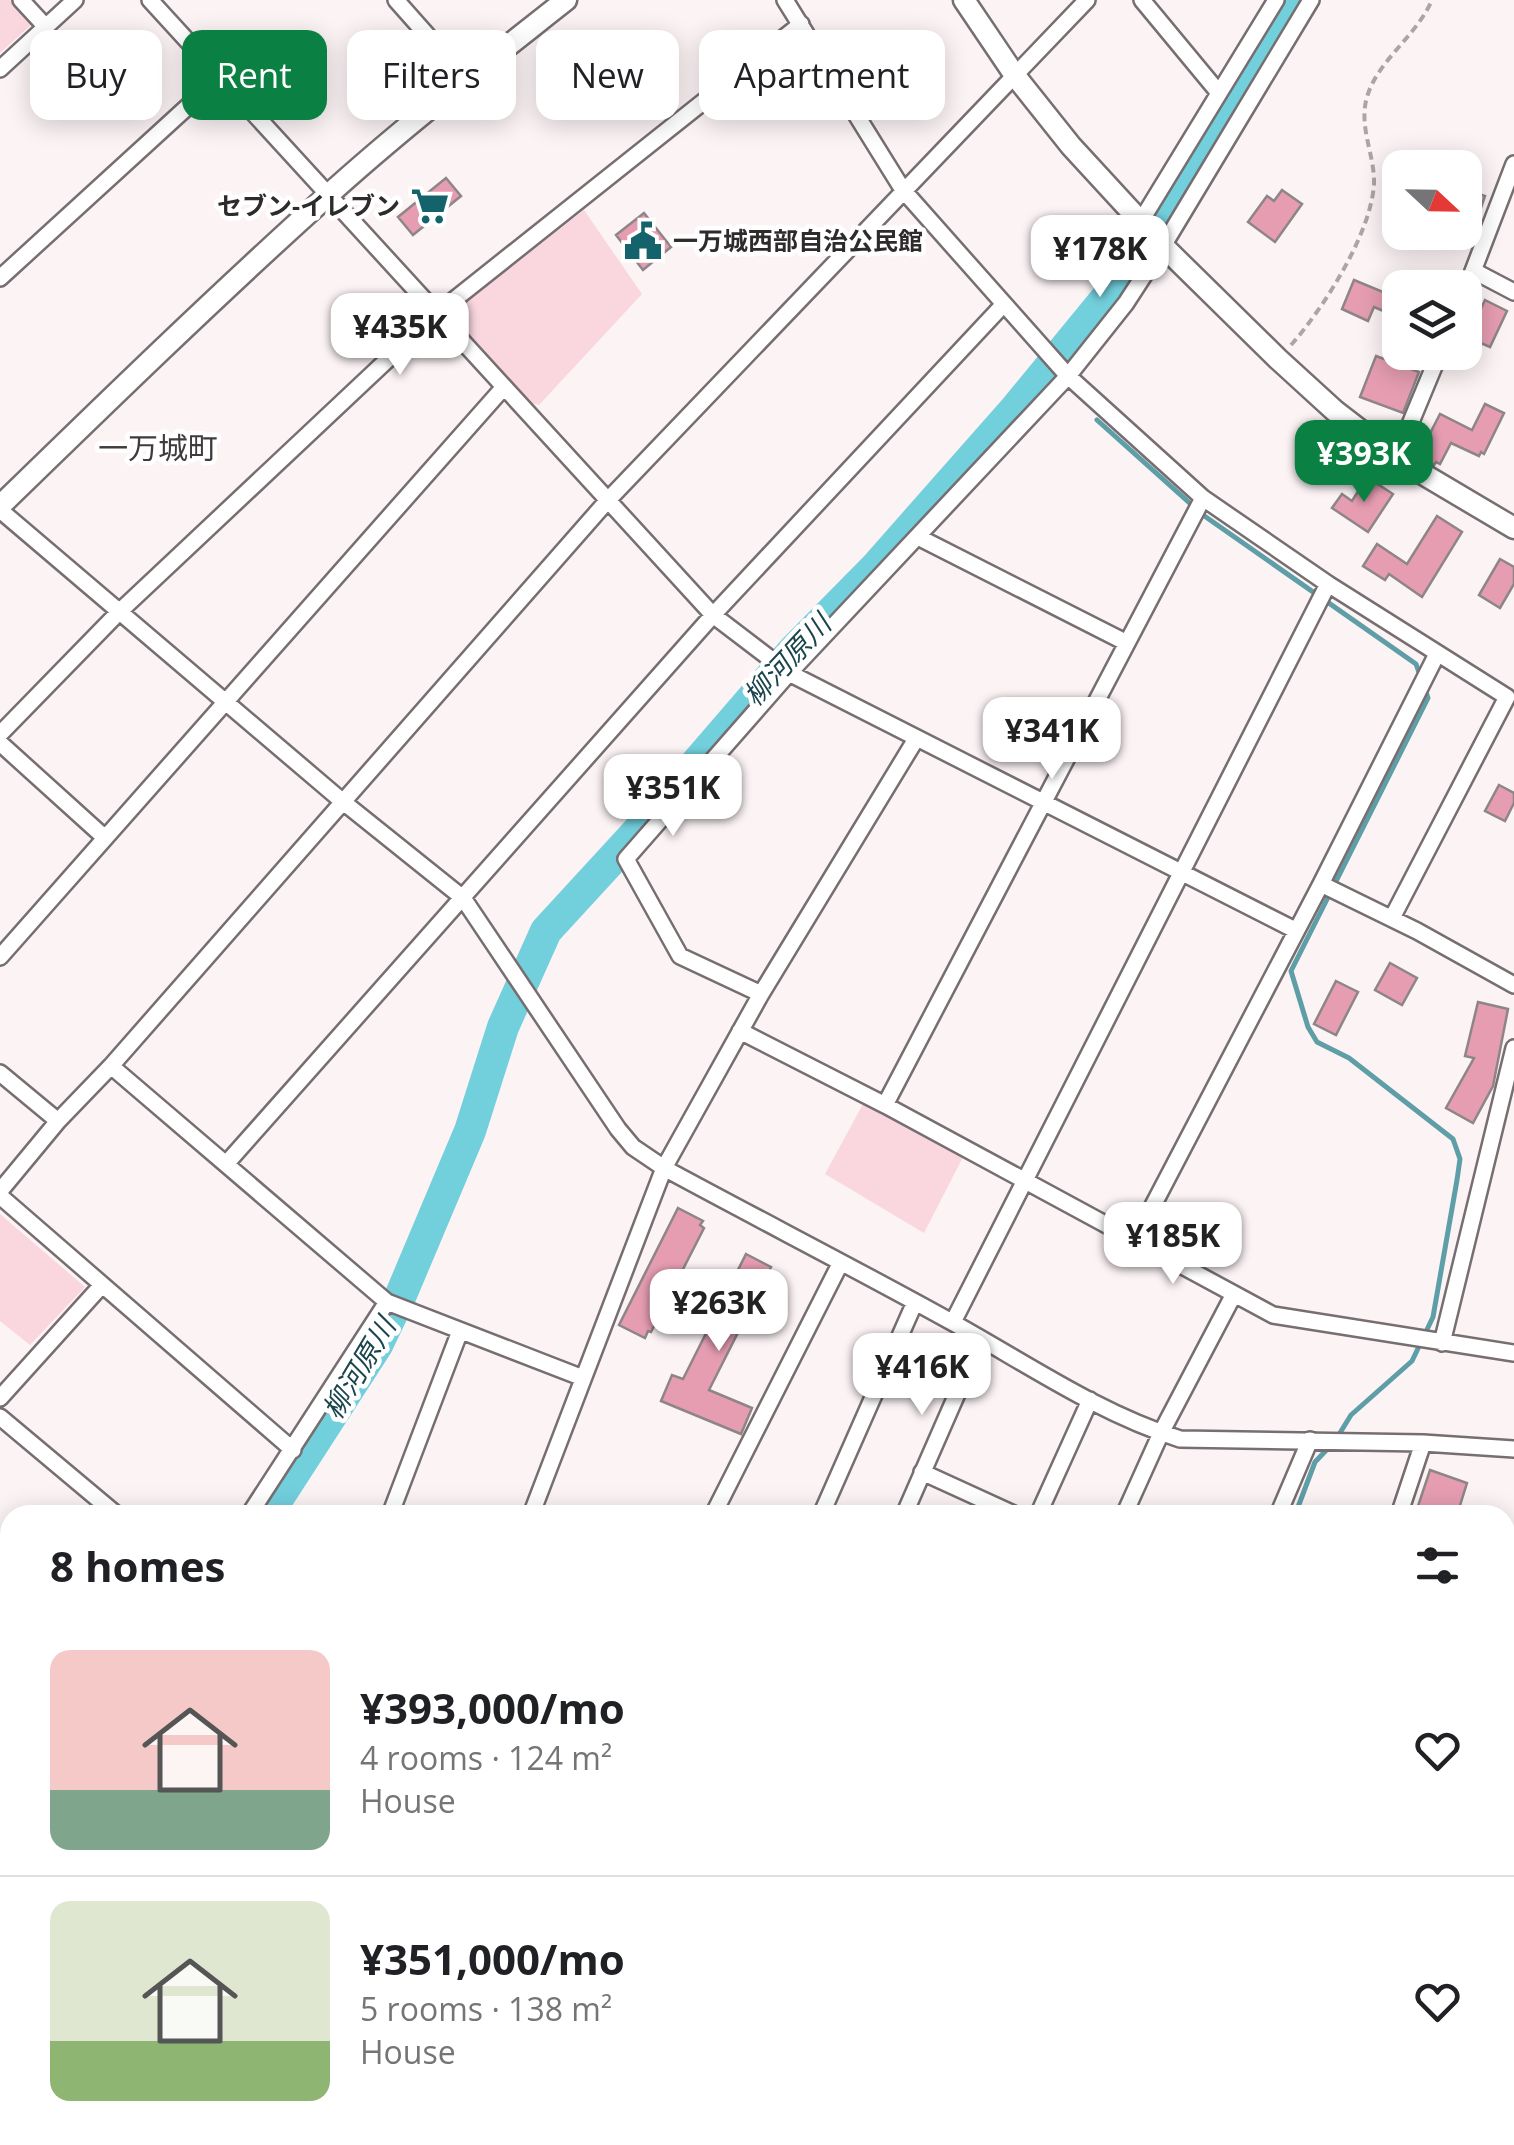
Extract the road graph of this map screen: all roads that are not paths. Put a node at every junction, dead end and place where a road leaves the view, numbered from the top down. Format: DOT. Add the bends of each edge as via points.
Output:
graph roads {
  1 [pos="21,0"];
  2 [pos="75,0"];
  3 [pos="150,0"];
  4 [pos="396,0"];
  5 [pos="785,0"];
  6 [pos="964,0"];
  7 [pos="1087,0"];
  8 [pos="1142,0"];
  9 [pos="1276,0"];
  10 [pos="1310,0"];
  11 [pos="551,4"];
  12 [pos="801,24"];
  13 [pos="46,26"];
  14 [pos="423,30"];
  15 [pos="516,34"];
  16 [pos="182,36"];
  17 [pos="0,69"];
  18 [pos="1016,77"];
  19 [pos="1219,93"];
  20 [pos="182,112"];
  21 [pos="258,120"];
  22 [pos="416,120"];
  23 [pos="1514,164"];
  24 [pos="903,190"];
  25 [pos="328,195"];
  26 [pos="1141,221"];
  27 [pos="1164,246"];
  28 [pos="1474,270"];
  29 [pos="1482,274"];
  30 [pos="0,278"];
  31 [pos="1514,292"];
  32 [pos="1003,305"];
  33 [pos="435,315"];
  34 [pos="1433,370"];
  35 [pos="1068,376"];
  36 [pos="504,387"];
  37 [pos="1396,458"];
  38 [pos="1203,498"];
  39 [pos="608,500"];
  40 [pos="0,508"];
  41 [pos="1514,528"];
  42 [pos="918,537"];
  43 [pos="1328,584"];
  44 [pos="118,613"];
  45 [pos="713,616"];
  46 [pos="1126,642"];
  47 [pos="1436,654"];
  48 [pos="789,673"];
  49 [pos="226,701"];
  50 [pos="0,734"];
  51 [pos="916,740"];
  52 [pos="0,743"];
  53 [pos="342,801"];
  54 [pos="1043,803"];
  55 [pos="104,837"];
  56 [pos="1180,871"];
  57 [pos="1321,884"];
  58 [pos="464,898"];
  59 [pos="1392,918"];
  60 [pos="1295,930"];
  61 [pos="0,957"];
  62 [pos="1514,985"];
  63 [pos="760,994"];
  64 [pos="740,1031"];
  65 [pos="1514,1048"];
  66 [pos="111,1066"];
  67 [pos="0,1074"];
  68 [pos="884,1104"];
  69 [pos="58,1122"];
  70 [pos="226,1164"];
  71 [pos="664,1168"];
  72 [pos="1023,1180"];
  73 [pos="0,1194"];
  74 [pos="1135,1240"];
  75 [pos="840,1264"];
  76 [pos="102,1285"];
  77 [pos="1234,1294"];
  78 [pos="387,1302"];
  79 [pos="915,1302"];
  80 [pos="953,1322"];
  81 [pos="460,1330"];
  82 [pos="981,1339"];
  83 [pos="1442,1343"];
  84 [pos="1514,1353"];
  85 [pos="583,1378"];
  86 [pos="0,1398"];
  87 [pos="1090,1400"];
  88 [pos="0,1416"];
  89 [pos="1161,1433"];
  90 [pos="1310,1440"];
  91 [pos="1423,1444"];
  92 [pos="1514,1448"];
  93 [pos="293,1450"];
  94 [pos="922,1472"];
  95 [pos="105,1505"];
  96 [pos="255,1505"];
  97 [pos="394,1505"];
  98 [pos="535,1505"];
  99 [pos="719,1505"];
  100 [pos="825,1505"];
  101 [pos="908,1505"];
  102 [pos="994,1505"];
  103 [pos="1043,1505"];
  104 [pos="1129,1505"];
  105 [pos="1282,1505"];
  106 [pos="1402,1505"];
  1 -- 13 [label="street"];
  2 -- 13 [label="street"];
  3 -- 16 [label="street"];
  4 -- 14 [label="street"];
  5 -- 12 [label="street"];
  6 -- 18 [label="street"];
  7 -- 18 [label="street"];
  8 -- 19 [label="street"];
  9 -- 19 [label="street"];
  10 -- 27 [label="street"];
  11 -- 15 [label="street"];
  12 -- 24 [label="street"];
  12 -- 33 [label="street"];
  13 -- 17 [label="street"];
  18 -- 24 [label="street"];
  18 -- 26 [label="street"];
  19 -- 26 [label="street"];
  20 -- 30 [label="street"];
  21 -- 25 [label="street"];
  22 -- 25 [label="street"];
  23 -- 28 [label="street"];
  24 -- 32 [label="street"];
  24 -- 39 [label="street"];
  25 -- 33 [label="street"];
  25 -- 40 [label="street"];
  26 -- 27 [label="street"];
  27 -- 35 [label="street"];
  27 -- 37 [label="street" via="1278,359"];
  29 -- 31 [label="street"];
  32 -- 35 [label="street"];
  32 -- 45 [label="street"];
  33 -- 36 [label="street"];
  33 -- 44 [label="street"];
  34 -- 37 [label="street"];
  35 -- 38 [label="street"];
  35 -- 42 [label="street"];
  36 -- 39 [label="street"];
  36 -- 49 [label="street"];
  37 -- 41 [label="street"];
  38 -- 43 [label="street"];
  38 -- 46 [label="street"];
  39 -- 45 [label="street"];
  39 -- 53 [label="street"];
  40 -- 44 [label="street"];
  42 -- 46 [label="street"];
  42 -- 48 [label="street"];
  43 -- 47 [label="street"];
  43 -- 56 [label="street"];
  44 -- 49 [label="street"];
  44 -- 50 [label="street"];
  45 -- 48 [label="street"];
  45 -- 58 [label="street"];
  46 -- 54 [label="street"];
  47 -- 57 [label="street"];
  47 -- 59 [label="street" via="1507,697"];
  48 -- 51 [label="street"];
  48 -- 63 [label="street" via="626,858 680,956"];
  49 -- 53 [label="street"];
  49 -- 55 [label="street"];
  51 -- 54 [label="street"];
  51 -- 63 [label="street"];
  52 -- 55 [label="street"];
  53 -- 58 [label="street"];
  53 -- 66 [label="street"];
  54 -- 56 [label="street"];
  54 -- 68 [label="street"];
  55 -- 61 [label="street"];
  56 -- 60 [label="street"];
  56 -- 72 [label="street"];
  57 -- 59 [label="street"];
  57 -- 60 [label="street"];
  58 -- 70 [label="street"];
  58 -- 71 [label="street" via="618,1129"];
  59 -- 62 [label="street"];
  60 -- 74 [label="street"];
  63 -- 64 [label="street"];
  64 -- 68 [label="street"];
  64 -- 71 [label="street"];
  65 -- 83 [label="street"];
  66 -- 69 [label="street"];
  66 -- 70 [label="street"];
  67 -- 69 [label="street"];
  68 -- 72 [label="street"];
  69 -- 73 [label="street"];
  70 -- 78 [label="street"];
  71 -- 75 [label="street"];
  71 -- 85 [label="street"];
  72 -- 74 [label="street"];
  72 -- 80 [label="street"];
  73 -- 76 [label="street"];
  74 -- 77 [label="street"];
  75 -- 79 [label="street"];
  75 -- 99 [label="street"];
  76 -- 86 [label="street"];
  76 -- 93 [label="street"];
  77 -- 83 [label="street" via="1272,1315"];
  77 -- 89 [label="street"];
  78 -- 81 [label="street"];
  78 -- 93 [label="street"];
  79 -- 80 [label="street"];
  79 -- 100 [label="street"];
  80 -- 82 [label="street"];
  81 -- 85 [label="street"];
  81 -- 97 [label="street"];
  82 -- 87 [label="street"];
  82 -- 94 [label="street"];
  83 -- 84 [label="street"];
  85 -- 98 [label="street"];
  87 -- 89 [label="street"];
  87 -- 103 [label="street"];
  88 -- 95 [label="street"];
  89 -- 90 [label="street" via="1180,1439"];
  89 -- 104 [label="street"];
  90 -- 91 [label="street"];
  90 -- 105 [label="street"];
  91 -- 92 [label="street"];
  91 -- 106 [label="street"];
  93 -- 96 [label="street"];
  94 -- 101 [label="street"];
  94 -- 102 [label="street"];
}
